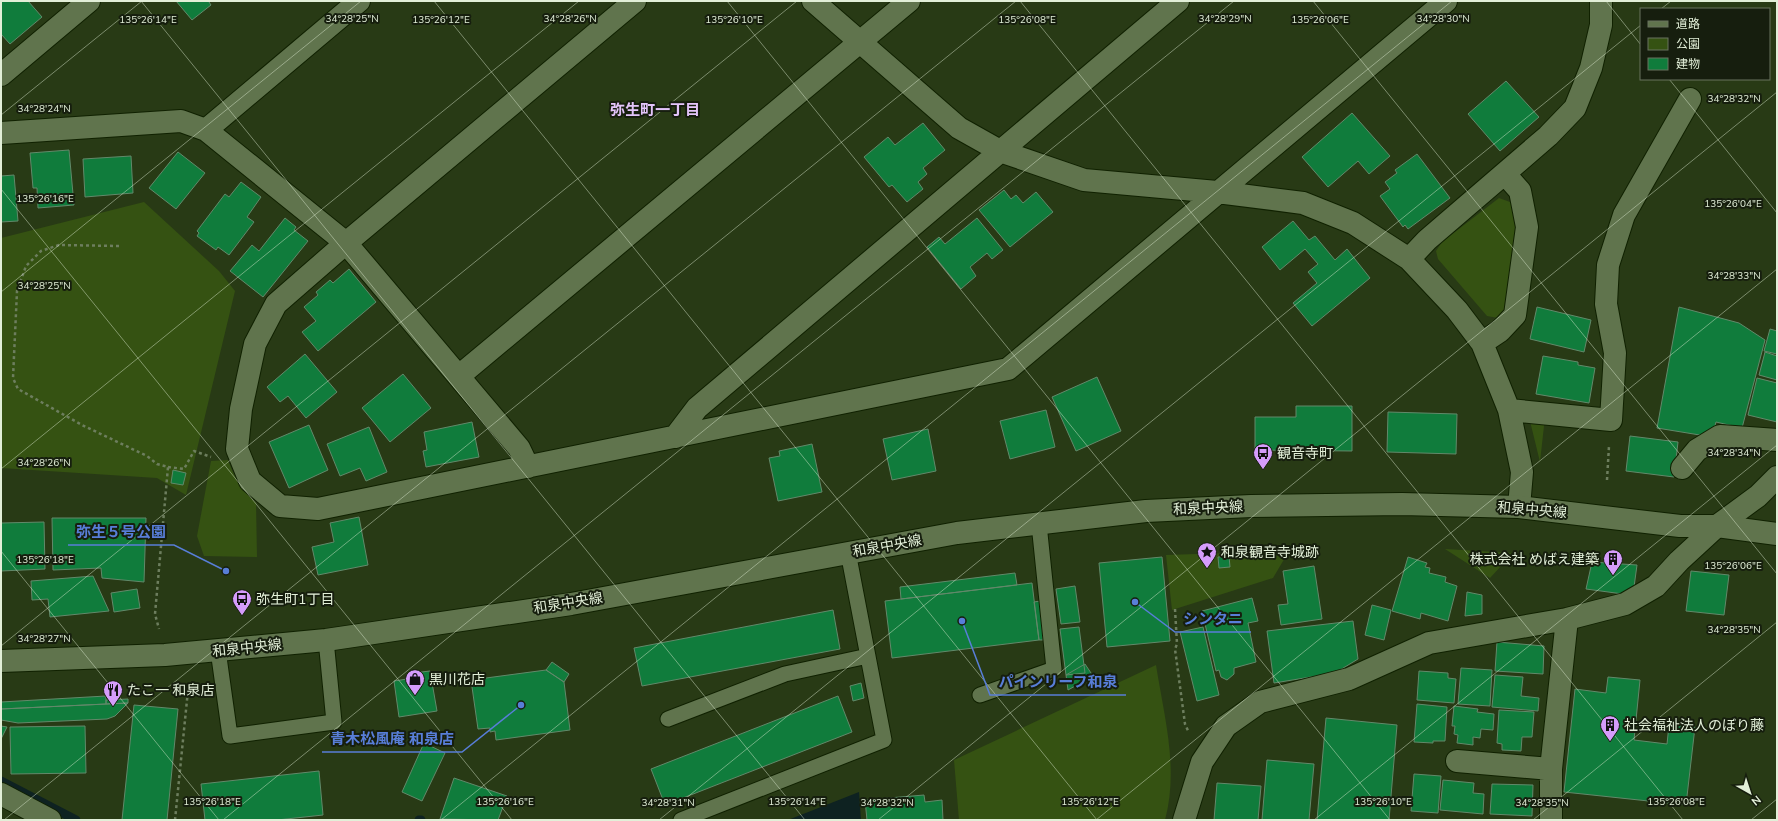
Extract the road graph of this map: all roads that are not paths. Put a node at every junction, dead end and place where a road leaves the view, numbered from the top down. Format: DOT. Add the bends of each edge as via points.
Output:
graph roads {
  1 [pos="89,1"];
  2 [pos="359,1"];
  3 [pos="635,1"];
  4 [pos="813,1"];
  5 [pos="909,1"];
  6 [pos="1178,1"];
  7 [pos="1446,1"];
  8 [pos="1601,1"];
  9 [pos="860,43"];
  10 [pos="1,75"];
  11 [pos="1690,99"];
  12 [pos="206,130"];
  13 [pos="1,133"];
  14 [pos="1000,151"];
  15 [pos="1505,174"];
  16 [pos="1217,192"];
  17 [pos="346,243"];
  18 [pos="1409,259"];
  19 [pos="1482,344"];
  20 [pos="458,376"];
  21 [pos="1509,410"];
  22 [pos="675,437"];
  23 [pos="1777,440"];
  24 [pos="528,467"];
  25 [pos="1682,468"];
  26 [pos="1777,477"];
  27 [pos="1519,507"];
  28 [pos="1039,524"];
  29 [pos="1717,526"];
  30 [pos="1777,534"];
  31 [pos="848,552"];
  32 [pos="1568,619"];
  33 [pos="326,640"];
  34 [pos="218,650"];
  35 [pos="868,656"];
  36 [pos="1,661"];
  37 [pos="980,696"];
  38 [pos="668,719"];
  39 [pos="1457,761"];
  40 [pos="1551,769"];
  41 [pos="1,794"];
  42 [pos="50,820"];
  43 [pos="681,820"];
  44 [pos="1184,820"];
  45 [pos="1551,820"];
  1 -- 10 [label="street"];
  2 -- 12 [label="street"];
  3 -- 17 [label="street"];
  4 -- 9 [label="street"];
  5 -- 9 [label="street"];
  6 -- 14 [label="street"];
  7 -- 16 [label="street"];
  8 -- 15 [label="street" via="1601,25 1591,68 1575,108"];
  9 -- 14 [label="street" via="959,128"];
  9 -- 20 [label="street"];
  11 -- 21 [label="street" via="1624,215 1608,265 1606,304 1615,353 1611,420"];
  12 -- 13 [label="street" via="181,120"];
  12 -- 17 [label="street"];
  14 -- 16 [label="street" via="1084,180"];
  14 -- 22 [label="street" via="697,408"];
  15 -- 18 [label="street" via="1427,240"];
  15 -- 19 [label="street" via="1520,191 1527,227 1515,315 1500,332"];
  16 -- 18 [label="street" via="1303,203 1353,223"];
  16 -- 22 [label="street" via="1008,369"];
  17 -- 20 [label="street"];
  17 -- 24 [label="street" via="276,304 255,344 241,410 238,449 250,481 280,506 318,509"];
  18 -- 19 [label="street" via="1457,310"];
  19 -- 21 [label="street"];
  20 -- 24 [label="street" via="519,448"];
  21 -- 27 [label="street" via="1522,472"];
  22 -- 24 [label="street"];
  23 -- 25 [label="street" via="1720,436 1697,450"];
  26 -- 29 [label="street" via="1758,496"];
  27 -- 28 [label="street, 和泉中央線" via="1402,504 1251,506 1146,511"];
  27 -- 29 [label="street, 和泉中央線" via="1680,526"];
  28 -- 31 [label="street, 和泉中央線" via="957,533"];
  28 -- 37 [label="lane" via="1054,669"];
  29 -- 30 [label="street, 和泉中央線"];
  29 -- 32 [label="street" via="1656,586 1625,604"];
  31 -- 33 [label="street, 和泉中央線" via="571,604"];
  31 -- 35 [label="lane"];
  32 -- 40 [label="street"];
  32 -- 44 [label="street" via="1429,643 1349,679 1260,702 1226,726 1202,762"];
  33 -- 34 [label="street, 和泉中央線"];
  33 -- 34 [label="lane" via="334,722 230,736"];
  34 -- 36 [label="street, 和泉中央線"];
  35 -- 38 [label="lane" via="785,674"];
  35 -- 43 [label="lane" via="884,740"];
  39 -- 40 [label="street"];
  40 -- 45 [label="street"];
  41 -- 42 [label="street"];
}
